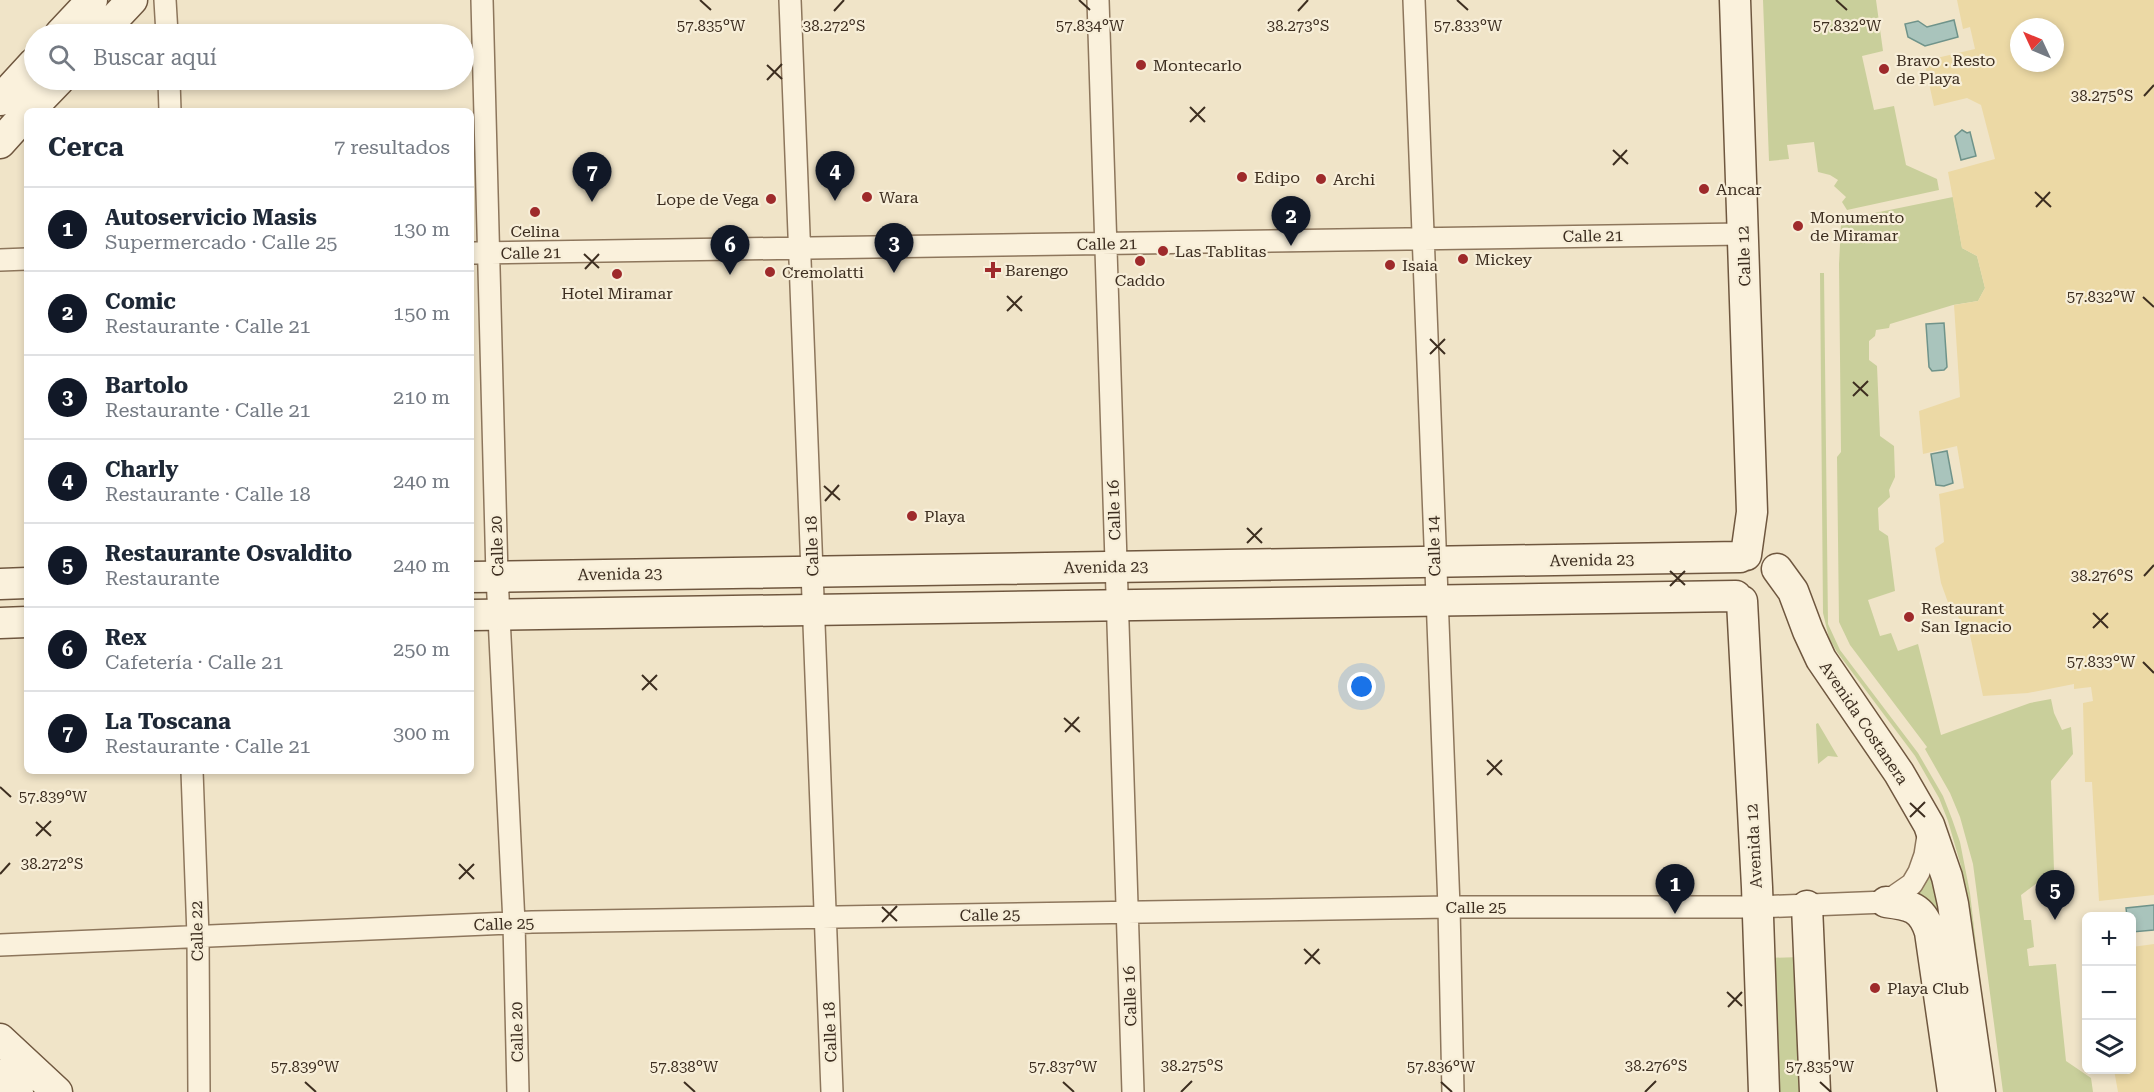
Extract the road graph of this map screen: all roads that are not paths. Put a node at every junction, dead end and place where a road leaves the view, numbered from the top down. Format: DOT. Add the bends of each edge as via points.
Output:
graph roads {
  1 [pos="92,0"];
  2 [pos="132,0"];
  3 [pos="165,0"];
  4 [pos="482,0"];
  5 [pos="790,0"];
  6 [pos="1098,0"];
  7 [pos="1414,0"];
  8 [pos="1735,0"];
  9 [pos="69,24"];
  10 [pos="109,24"];
  11 [pos="166,24"];
  12 [pos="24,74"];
  13 [pos="49,90"];
  14 [pos="169,90"];
  15 [pos="0,100"];
  16 [pos="32,108"];
  17 [pos="170,108"];
  18 [pos="24,116"];
  19 [pos="0,142"];
  20 [pos="1743,234"];
  21 [pos="1424,238"];
  22 [pos="1105,244"];
  23 [pos="800,248"];
  24 [pos="480,253"];
  25 [pos="24,259"];
  26 [pos="0,260"];
  27 [pos="1759,561"];
  28 [pos="1435,562"];
  29 [pos="1116,567"];
  30 [pos="813,572"];
  31 [pos="484,576"];
  32 [pos="24,583"];
  33 [pos="0,584"];
  34 [pos="1739,599"];
  35 [pos="1436,600"];
  36 [pos="1117,605"];
  37 [pos="814,610"];
  38 [pos="485,615"];
  39 [pos="24,622"];
  40 [pos="0,623"];
  41 [pos="192,774"];
  42 [pos="1929,825"];
  43 [pos="1886,902"];
  44 [pos="1806,906"];
  45 [pos="1449,907"];
  46 [pos="1757,907"];
  47 [pos="1127,913"];
  48 [pos="826,918"];
  49 [pos="514,923"];
  50 [pos="198,936"];
  51 [pos="0,945"];
  52 [pos="0,1039"];
  53 [pos="0,1075"];
  54 [pos="18,1092"];
  55 [pos="57,1092"];
  56 [pos="199,1092"];
  57 [pos="519,1092"];
  58 [pos="832,1092"];
  59 [pos="1133,1092"];
  60 [pos="1453,1092"];
  61 [pos="1764,1092"];
  62 [pos="1815,1092"];
  63 [pos="1953,1092"];
  64 [pos="1980,1092"];
  1 -- 9 [label="main road"];
  2 -- 10 [label="main road"];
  3 -- 11 [label="street"];
  4 -- 24 [label="street, Calle 20"];
  5 -- 23 [label="street, Calle 18"];
  6 -- 22 [label="street, Calle 16"];
  7 -- 21 [label="street, Calle 14"];
  8 -- 20 [label="main road, Calle 12"];
  12 -- 15 [label="main road"];
  13 -- 16 [label="main road"];
  14 -- 17 [label="street"];
  18 -- 19 [label="main road"];
  20 -- 21 [label="street, Calle 21"];
  20 -- 27 [label="main road, Calle 12" via="1752,512"];
  21 -- 22 [label="street, Calle 21"];
  21 -- 28 [label="street, Calle 14"];
  22 -- 23 [label="street, Calle 21"];
  22 -- 29 [label="street, Calle 16"];
  23 -- 24 [label="street, Calle 21"];
  23 -- 30 [label="street, Calle 18"];
  24 -- 31 [label="street, Calle 20"];
  25 -- 26 [label="street"];
  27 -- 28 [label="main road, Avenida 23"];
  27 -- 34 [label="main road" via="1734,564 1729,584"];
  27 -- 34 [label="main road" via="1778,584 1771,597 1757,604"];
  27 -- 42 [label="main road, Avenida Costanera" via="1793,591 1821,659 1899,773"];
  28 -- 29 [label="main road, Avenida 23"];
  28 -- 35 [label="street, Calle 14"];
  29 -- 30 [label="main road, Avenida 23"];
  29 -- 36 [label="street, Calle 16"];
  30 -- 31 [label="main road, Avenida 23"];
  30 -- 37 [label="street, Calle 18"];
  31 -- 38 [label="street, Calle 20"];
  32 -- 33 [label="main road"];
  34 -- 35 [label="main road"];
  34 -- 46 [label="main road, Avenida 12"];
  35 -- 36 [label="main road"];
  35 -- 45 [label="street, Calle 14"];
  36 -- 37 [label="main road"];
  36 -- 47 [label="street, Calle 16"];
  37 -- 38 [label="main road"];
  37 -- 48 [label="street, Calle 18"];
  38 -- 49 [label="street, Calle 20"];
  39 -- 40 [label="main road"];
  41 -- 50 [label="street, Calle 22"];
  42 -- 43 [label="street" via="1919,872 1912,884"];
  42 -- 64 [label="main road, Avenida Costanera" via="1953,904"];
  43 -- 44 [label="street, Calle 25"];
  43 -- 63 [label="main road" via="1916,909 1927,923"];
  44 -- 46 [label="street, Calle 25"];
  44 -- 62 [label="main road"];
  45 -- 46 [label="street, Calle 25"];
  45 -- 47 [label="street, Calle 25"];
  45 -- 60 [label="street, Calle 14"];
  46 -- 61 [label="main road, Avenida 12"];
  47 -- 48 [label="street, Calle 25"];
  47 -- 59 [label="street, Calle 16"];
  48 -- 49 [label="street, Calle 25"];
  48 -- 58 [label="street, Calle 18"];
  49 -- 50 [label="street, Calle 25"];
  49 -- 57 [label="street, Calle 20"];
  50 -- 51 [label="street, Calle 25"];
  50 -- 56 [label="street, Calle 22"];
  52 -- 55 [label="main road"];
  53 -- 54 [label="main road"];
}
